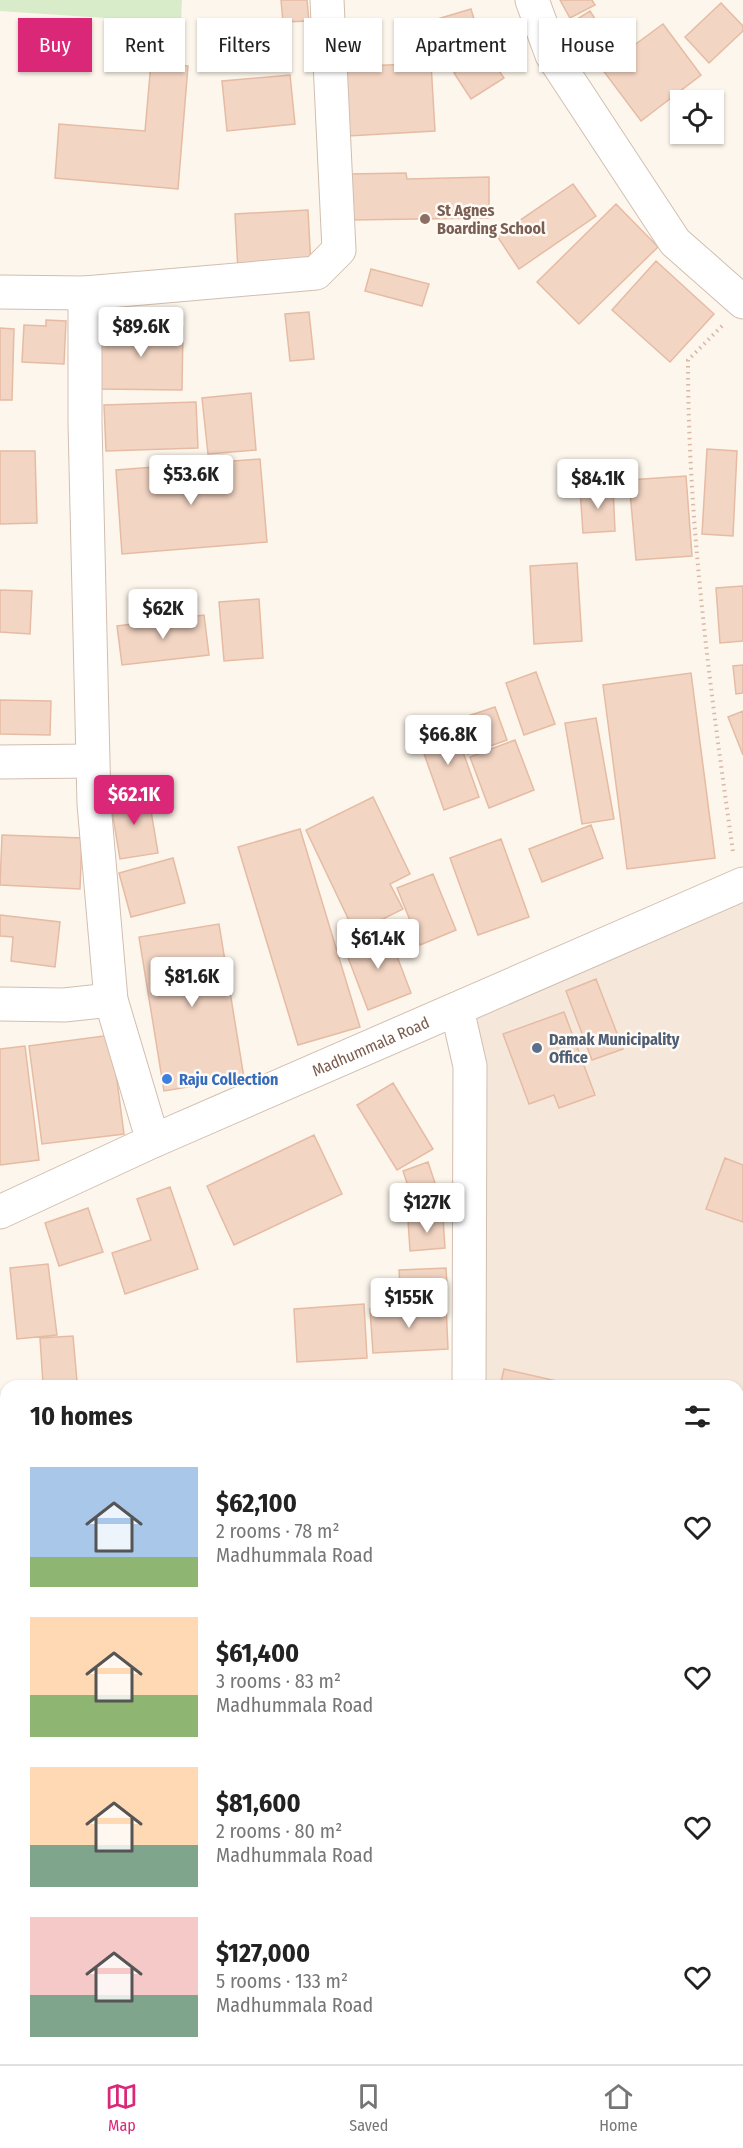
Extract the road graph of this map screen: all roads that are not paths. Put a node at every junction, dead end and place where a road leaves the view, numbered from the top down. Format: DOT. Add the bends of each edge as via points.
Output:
graph roads {
  1 [pos="327,0"];
  2 [pos="532,0"];
  3 [pos="0,292"];
  4 [pos="85,293"];
  5 [pos="735,311"];
  6 [pos="92,761"];
  7 [pos="0,762"];
  8 [pos="740,886"];
  9 [pos="111,1000"];
  10 [pos="0,1004"];
  11 [pos="458,1009"];
  12 [pos="153,1141"];
  13 [pos="0,1212"];
  14 [pos="469,1380"];
  1 -- 4 [label="street" via="339,250 316,273"];
  2 -- 5 [label="street" via="552,55 675,242"];
  3 -- 4 [label="street"];
  4 -- 6 [label="street"];
  6 -- 7 [label="street"];
  6 -- 9 [label="street"];
  8 -- 11 [label="street, Madhummala Road"];
  9 -- 10 [label="street" via="64,1005"];
  9 -- 12 [label="street"];
  11 -- 12 [label="street, Madhummala Road"];
  11 -- 14 [label="street" via="470,1066"];
  12 -- 13 [label="street, Madhummala Road"];
}
